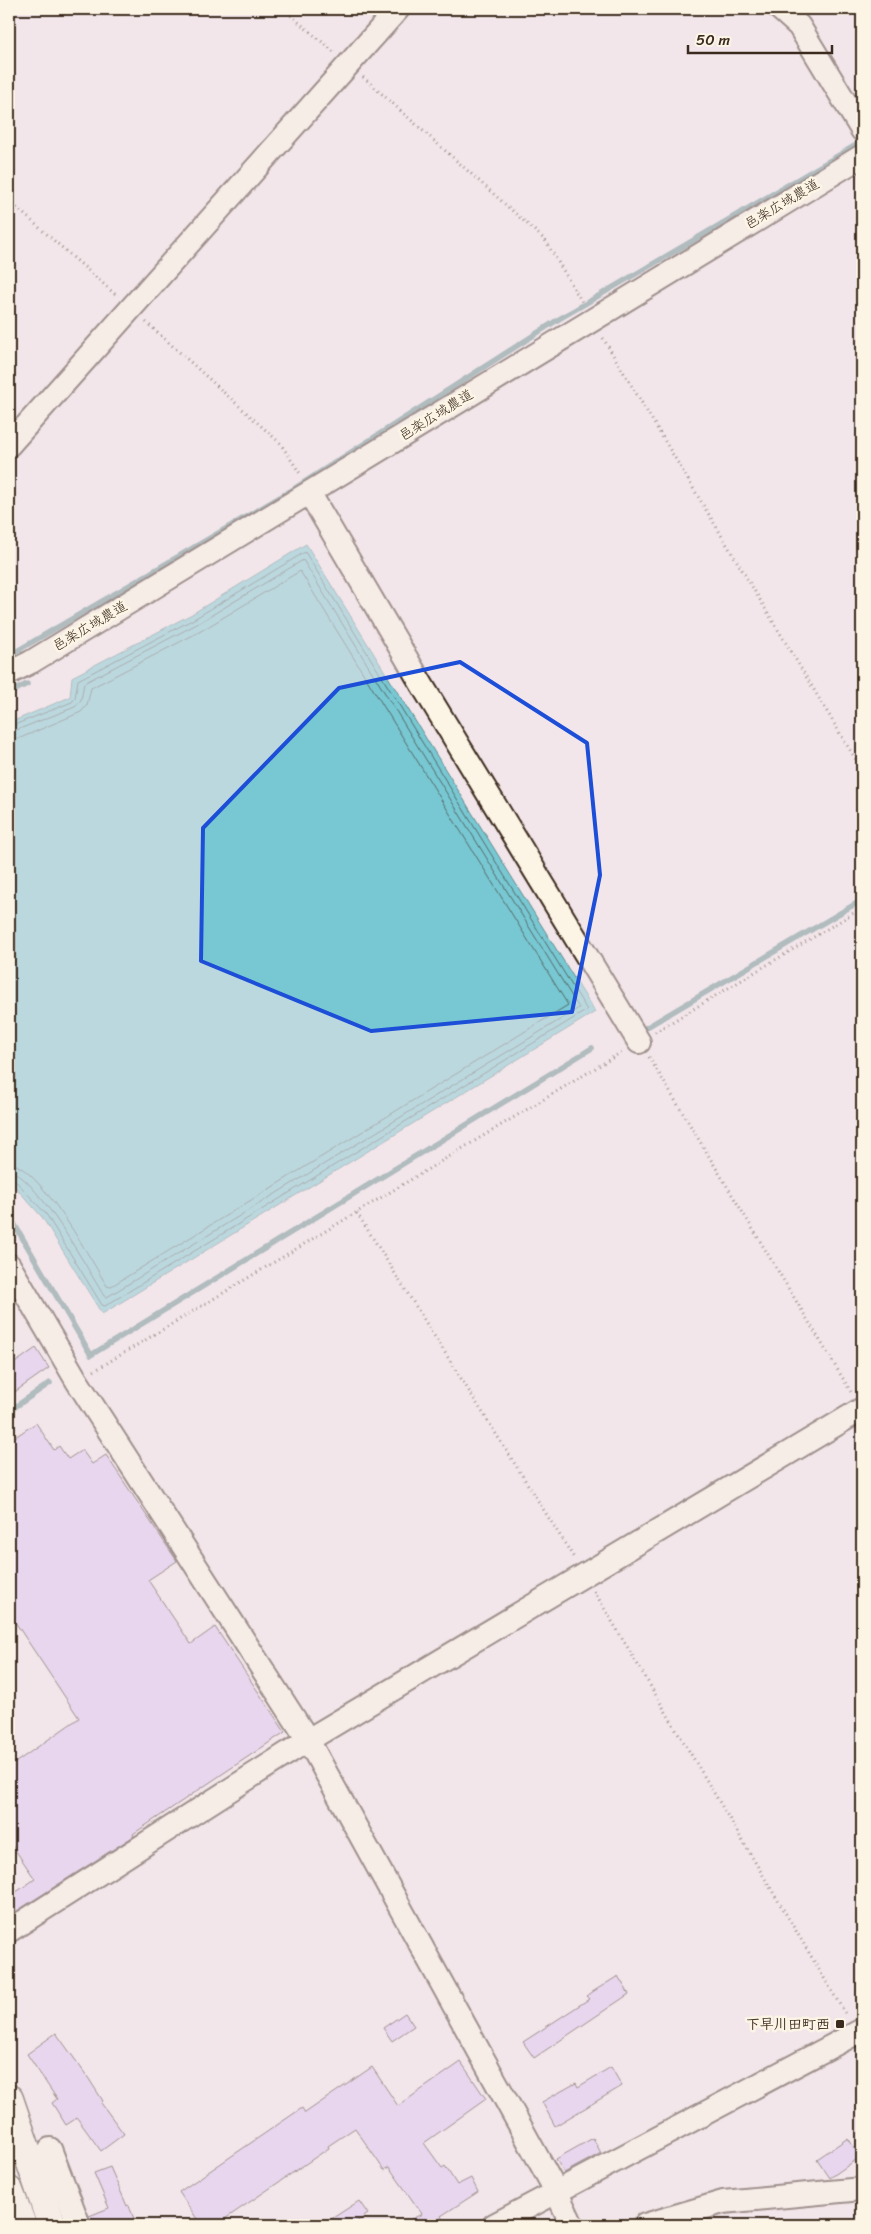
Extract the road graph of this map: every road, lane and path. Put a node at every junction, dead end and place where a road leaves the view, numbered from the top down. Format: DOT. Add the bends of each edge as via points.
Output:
graph roads {
  1 [pos="283,9"];
  2 [pos="398,9"];
  3 [pos="780,9"];
  4 [pos="349,64"];
  5 [pos="862,130"];
  6 [pos="862,156"];
  7 [pos="9,201"];
  8 [pos="131,308"];
  9 [pos="587,310"];
  10 [pos="9,445"];
  11 [pos="306,485"];
  12 [pos="9,673"];
  13 [pos="862,770"];
  14 [pos="862,908"];
  15 [pos="639,1042"];
  16 [pos="357,1213"];
  17 [pos="9,1266"];
  18 [pos="77,1381"];
  19 [pos="862,1410"];
  20 [pos="584,1574"];
  21 [pos="308,1740"];
  22 [pos="9,1931"];
  23 [pos="860,2035"];
  24 [pos="9,2099"];
  25 [pos="50,2149"];
  26 [pos="862,2190"];
  27 [pos="9,2191"];
  28 [pos="557,2193"];
  29 [pos="22,2225"];
  30 [pos="52,2225"];
  31 [pos="78,2225"];
  32 [pos="494,2225"];
  33 [pos="572,2225"];
  34 [pos="645,2225"];
  1 -- 4 [label="path"];
  2 -- 4 [label="street"];
  3 -- 5 [label="street" via="800,26"];
  4 -- 8 [label="street"];
  4 -- 9 [label="path" via="545,240"];
  6 -- 9 [label="street, 邑楽広域農道"];
  7 -- 8 [label="path"];
  8 -- 10 [label="street"];
  8 -- 11 [label="path" via="280,443"];
  9 -- 11 [label="street, 邑楽広域農道"];
  9 -- 13 [label="path"];
  11 -- 12 [label="street, 邑楽広域農道"];
  11 -- 15 [label="street" via="425,690"];
  14 -- 15 [label="path"];
  15 -- 16 [label="path"];
  15 -- 19 [label="path"];
  16 -- 18 [label="path"];
  16 -- 20 [label="path"];
  17 -- 18 [label="street"];
  18 -- 21 [label="street"];
  19 -- 20 [label="street"];
  20 -- 21 [label="street"];
  20 -- 23 [label="path"];
  21 -- 22 [label="street"];
  21 -- 28 [label="street"];
  23 -- 28 [label="street"];
  24 -- 30 [label="main road"];
  25 -- 31 [label="street"];
  26 -- 34 [label="street" via="723,2202"];
  27 -- 29 [label="main road"];
  28 -- 32 [label="street"];
  28 -- 33 [label="street"];
}
